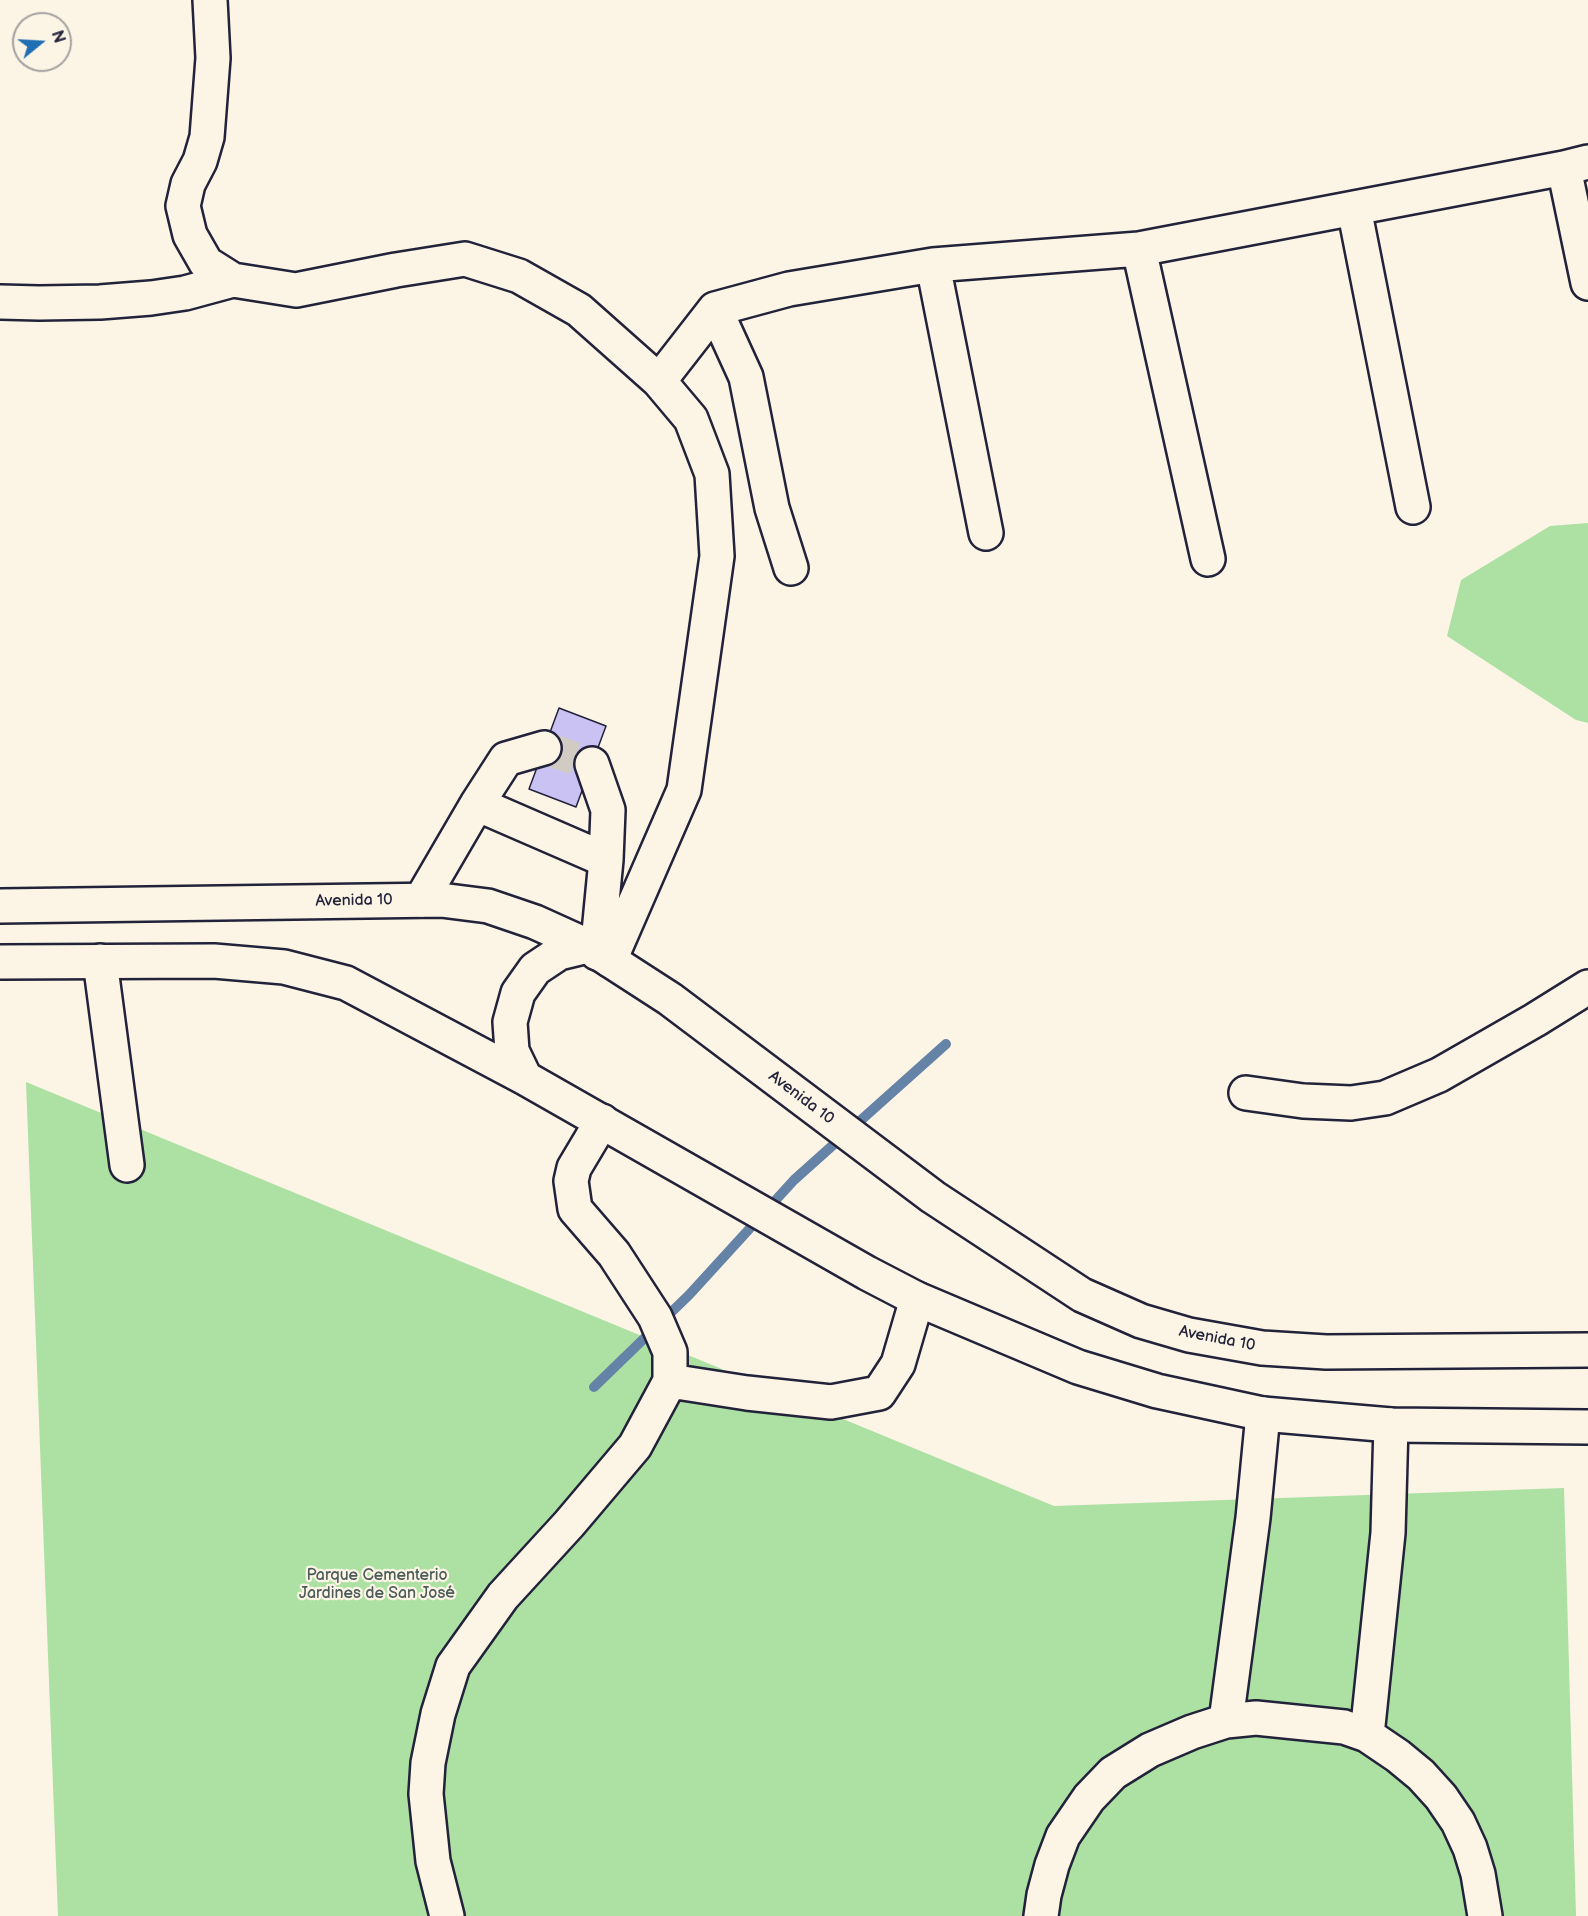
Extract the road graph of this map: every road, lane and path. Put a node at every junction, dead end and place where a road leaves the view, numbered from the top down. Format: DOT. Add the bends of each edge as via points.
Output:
graph roads {
  1 [pos="210,0"];
  2 [pos="1576,165"];
  3 [pos="1354,208"];
  4 [pos="1139,249"];
  5 [pos="933,265"];
  6 [pos="233,280"];
  7 [pos="1588,284"];
  8 [pos="0,302"];
  9 [pos="715,309"];
  10 [pos="659,381"];
  11 [pos="1413,507"];
  12 [pos="986,533"];
  13 [pos="1208,559"];
  14 [pos="791,568"];
  15 [pos="544,748"];
  16 [pos="592,764"];
  17 [pos="477,804"];
  18 [pos="606,860"];
  19 [pos="421,900"];
  20 [pos="0,906"];
  21 [pos="598,953"];
  22 [pos="0,962"];
  23 [pos="100,962"];
  24 [pos="1588,987"];
  25 [pos="525,1078"];
  26 [pos="1246,1093"];
  27 [pos="611,1127"];
  28 [pos="127,1164"];
  29 [pos="917,1299"];
  30 [pos="1588,1350"];
  31 [pos="670,1366"];
  32 [pos="1263,1414"];
  33 [pos="1391,1425"];
  34 [pos="1588,1427"];
  35 [pos="1226,1721"];
  36 [pos="1367,1735"];
  37 [pos="447,1916"];
  38 [pos="1041,1916"];
  39 [pos="1485,1916"];
  1 -- 6 [label="street" via="213,58 207,136 183,206 190,236 206,263"];
  2 -- 3 [label="street"];
  2 -- 7 [label="street"];
  3 -- 4 [label="street"];
  3 -- 11 [label="street"];
  4 -- 5 [label="street"];
  4 -- 13 [label="street"];
  5 -- 9 [label="street" via="789,289"];
  5 -- 12 [label="street"];
  6 -- 8 [label="street" via="151,298"];
  6 -- 10 [label="street" via="296,290 465,259 519,276 579,310"];
  9 -- 10 [label="street"];
  9 -- 14 [label="street" via="746,377 772,508"];
  10 -- 21 [label="street" via="691,419 712,474 717,556 684,789"];
  15 -- 17 [label="street" via="506,759"];
  16 -- 18 [label="street" via="608,810"];
  17 -- 18 [label="street"];
  17 -- 19 [label="street"];
  18 -- 21 [label="street"];
  19 -- 20 [label="street, Avenida 10"];
  19 -- 21 [label="street, Avenida 10" via="488,906 536,922"];
  21 -- 25 [label="street" via="559,953 535,969 518,993 510,1022 512,1051"];
  21 -- 30 [label="street, Avenida 10" via="670,999 933,1197 1082,1295 1141,1321 1189,1335 1326,1352"];
  22 -- 23 [label="street"];
  23 -- 25 [label="street" via="214,961 284,968 346,983"];
  23 -- 28 [label="street"];
  24 -- 26 [label="street" via="1439,1075 1385,1098 1352,1103"];
  25 -- 27 [label="street"];
  27 -- 29 [label="street"];
  27 -- 31 [label="street" via="574,1168 571,1181 575,1209 614,1254 655,1317"];
  29 -- 31 [label="street" via="898,1364 879,1393 831,1402 747,1393"];
  29 -- 32 [label="street" via="1078,1366 1157,1391"];
  31 -- 37 [label="street" via="635,1446 502,1596 453,1666 438,1714 426,1794 433,1861"];
  32 -- 33 [label="street"];
  32 -- 35 [label="street"];
  33 -- 34 [label="street"];
  33 -- 36 [label="street" via="1388,1533"];
  35 -- 36 [label="street" via="1300,1721 1344,1727"];
  35 -- 38 [label="street" via="1150,1750 1113,1773 1089,1798 1063,1836"];
  36 -- 39 [label="street" via="1421,1775 1458,1822 1478,1874"];
}
